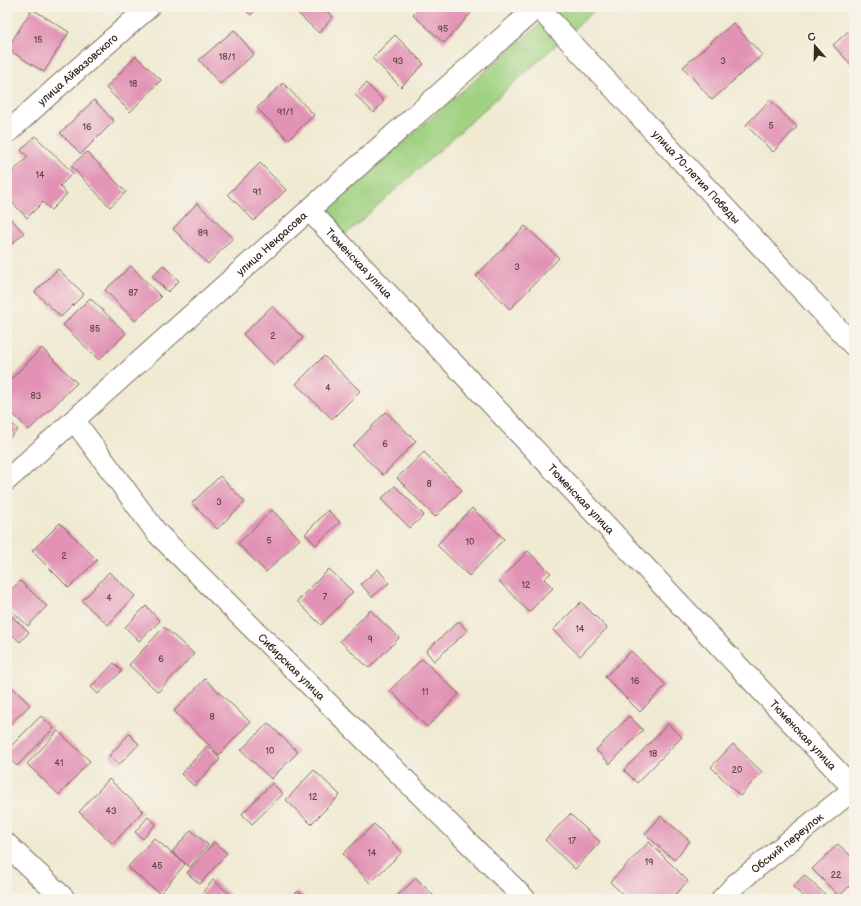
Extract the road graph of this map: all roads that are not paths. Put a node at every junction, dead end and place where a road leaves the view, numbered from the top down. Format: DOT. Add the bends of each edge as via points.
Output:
graph roads {
  1 [pos="149,7"];
  2 [pos="537,7"];
  3 [pos="7,133"];
  4 [pos="309,210"];
  5 [pos="854,346"];
  6 [pos="74,420"];
  7 [pos="7,480"];
  8 [pos="854,789"];
  9 [pos="10,854"];
  10 [pos="64,899"];
  11 [pos="525,899"];
  12 [pos="722,899"];
  1 -- 3 [label="street, улица Айвазовского"];
  2 -- 4 [label="street, улица Некрасова"];
  2 -- 5 [label="street, улица 70-летия Победы"];
  4 -- 6 [label="street, улица Некрасова"];
  4 -- 8 [label="street, Тюменская улица"];
  6 -- 7 [label="street, улица Некрасова"];
  6 -- 11 [label="street, Сибирская улица" via="157,533"];
  8 -- 12 [label="street, Обский переулок" via="736,884"];
  9 -- 10 [label="street"];
}
